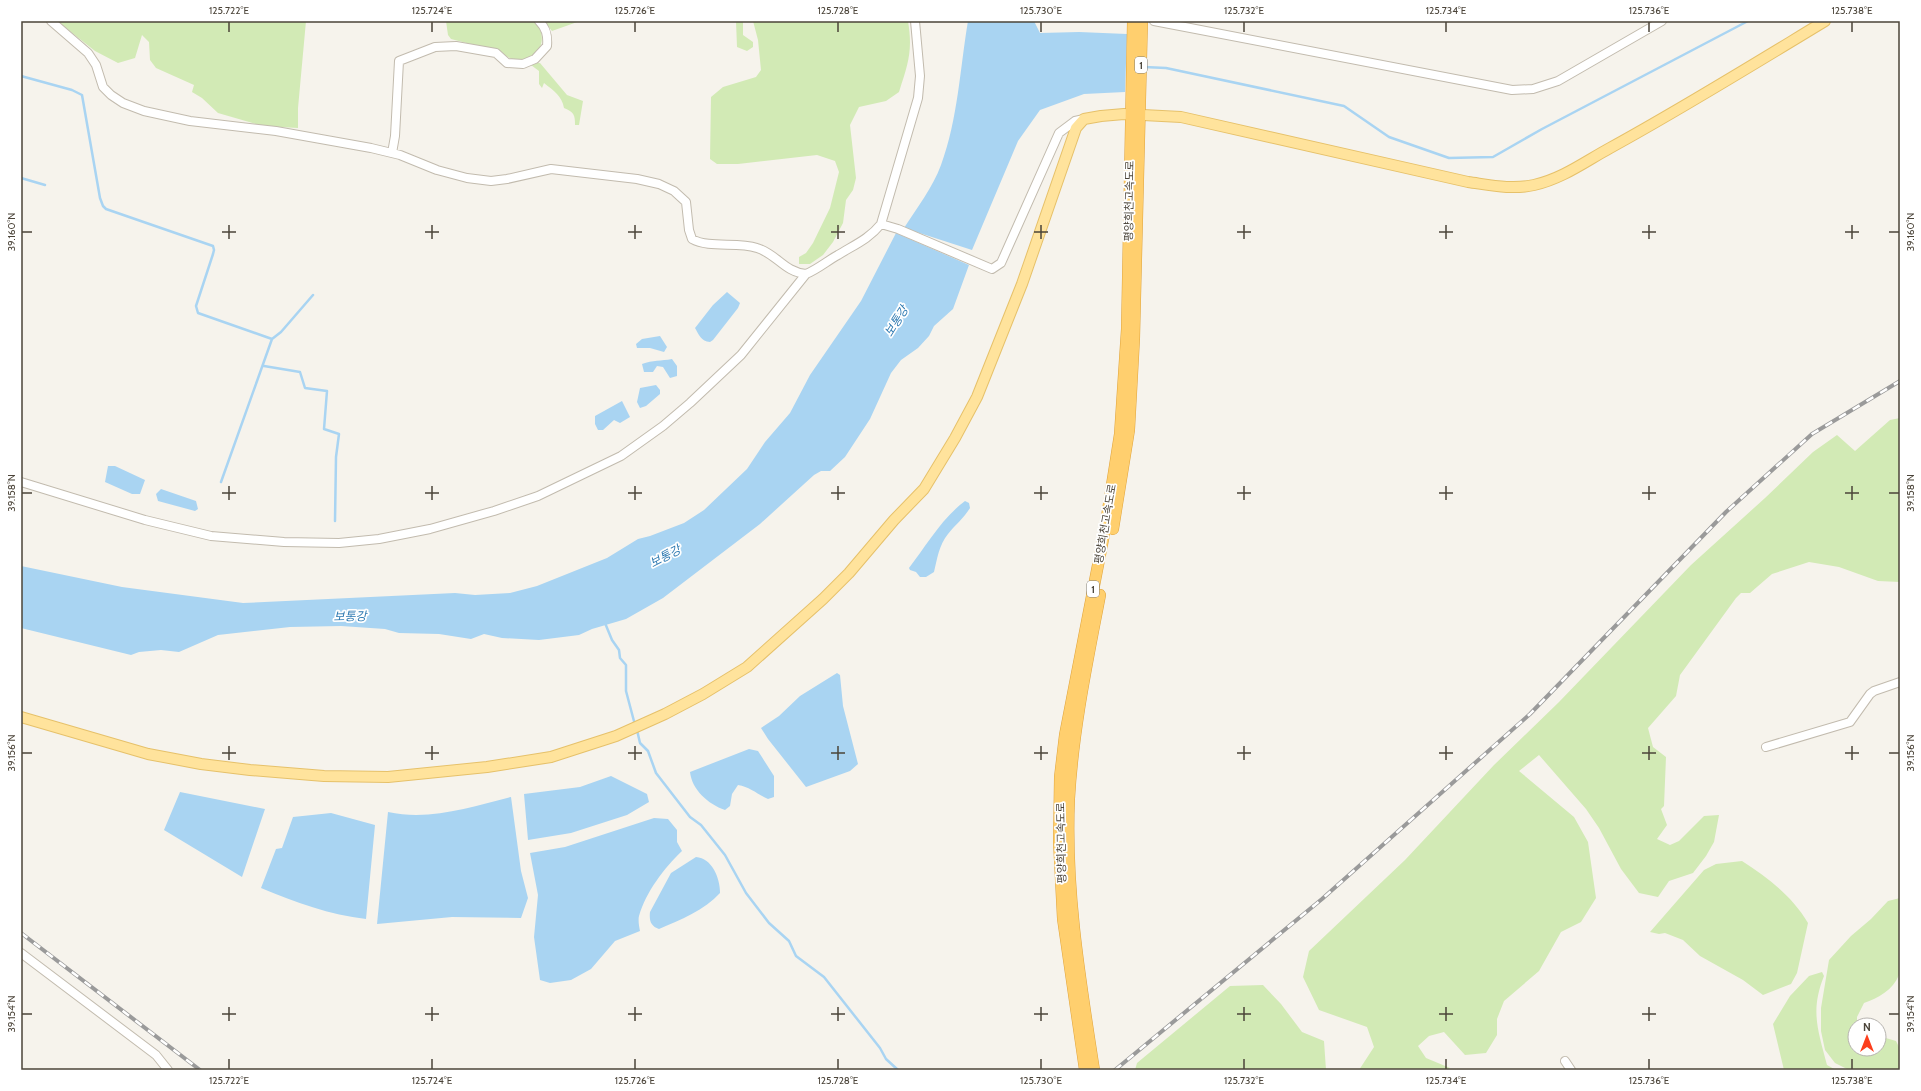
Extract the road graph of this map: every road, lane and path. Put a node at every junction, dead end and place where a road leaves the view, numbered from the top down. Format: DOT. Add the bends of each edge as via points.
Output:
graph roads {
  1 [pos="51,21"];
  2 [pos="539,21"];
  3 [pos="916,21"];
  4 [pos="1154,21"];
  5 [pos="1662,21"];
  6 [pos="1825,21"];
  7 [pos="1137,23"];
  8 [pos="1135,110"];
  9 [pos="1084,119"];
  10 [pos="392,153"];
  11 [pos="880,224"];
  12 [pos="806,274"];
  13 [pos="21,482"];
  14 [pos="1900,682"];
  15 [pos="21,717"];
  16 [pos="1766,747"];
  17 [pos="21,953"];
  18 [pos="1565,1061"];
  19 [pos="168,1070"];
  20 [pos="1085,1070"];
  21 [pos="1094,1070"];
  22 [pos="1571,1070"];
  1 -- 10 [label="street" via="88,53 96,65 103,87 130,106 190,121 276,131"];
  2 -- 10 [label="street" via="544,27 547,46 535,59 523,64 507,63 496,53 456,46 435,47 399,61"];
  3 -- 11 [label="street" via="920,76 918,98"];
  4 -- 5 [label="street" via="1512,90 1533,88 1558,81"];
  6 -- 8 [label="main road" via="1646,129 1563,175 1535,185 1502,187 1468,182 1181,117"];
  7 -- 8 [label="highway, 평양희천고속도로 / 1"];
  8 -- 9 [label="main road"];
  8 -- 20 [label="highway, 평양희천고속도로 / 1" via="1127,329 1120,434 1105,529 1065,735 1060,777 1059,842 1063,919"];
  8 -- 21 [label="highway, 평양희천고속도로 / 1" via="1134,339 1129,430 1079,701 1069,800 1071,909"];
  9 -- 11 [label="street" via="1075,121 1059,133 1001,263 992,269 898,229"];
  9 -- 15 [label="main road" via="1076,128 1022,284 977,397 924,489 823,599 746,668 703,694 616,736 551,757 487,767 388,777 324,776 201,764 148,754"];
  10 -- 12 [label="street" via="467,178 507,179 551,169 659,184 674,191 686,202 692,239 699,243 757,248 770,254 786,268"];
  11 -- 12 [label="street" via="866,239"];
  12 -- 13 [label="street" via="740,355 664,426 620,456 538,496 430,529 379,539 340,543 284,542 211,536 131,516"];
  14 -- 16 [label="street" via="1874,690 1850,722"];
  17 -- 19 [label="street" via="156,1055"];
  18 -- 22 [label="street"];
}
